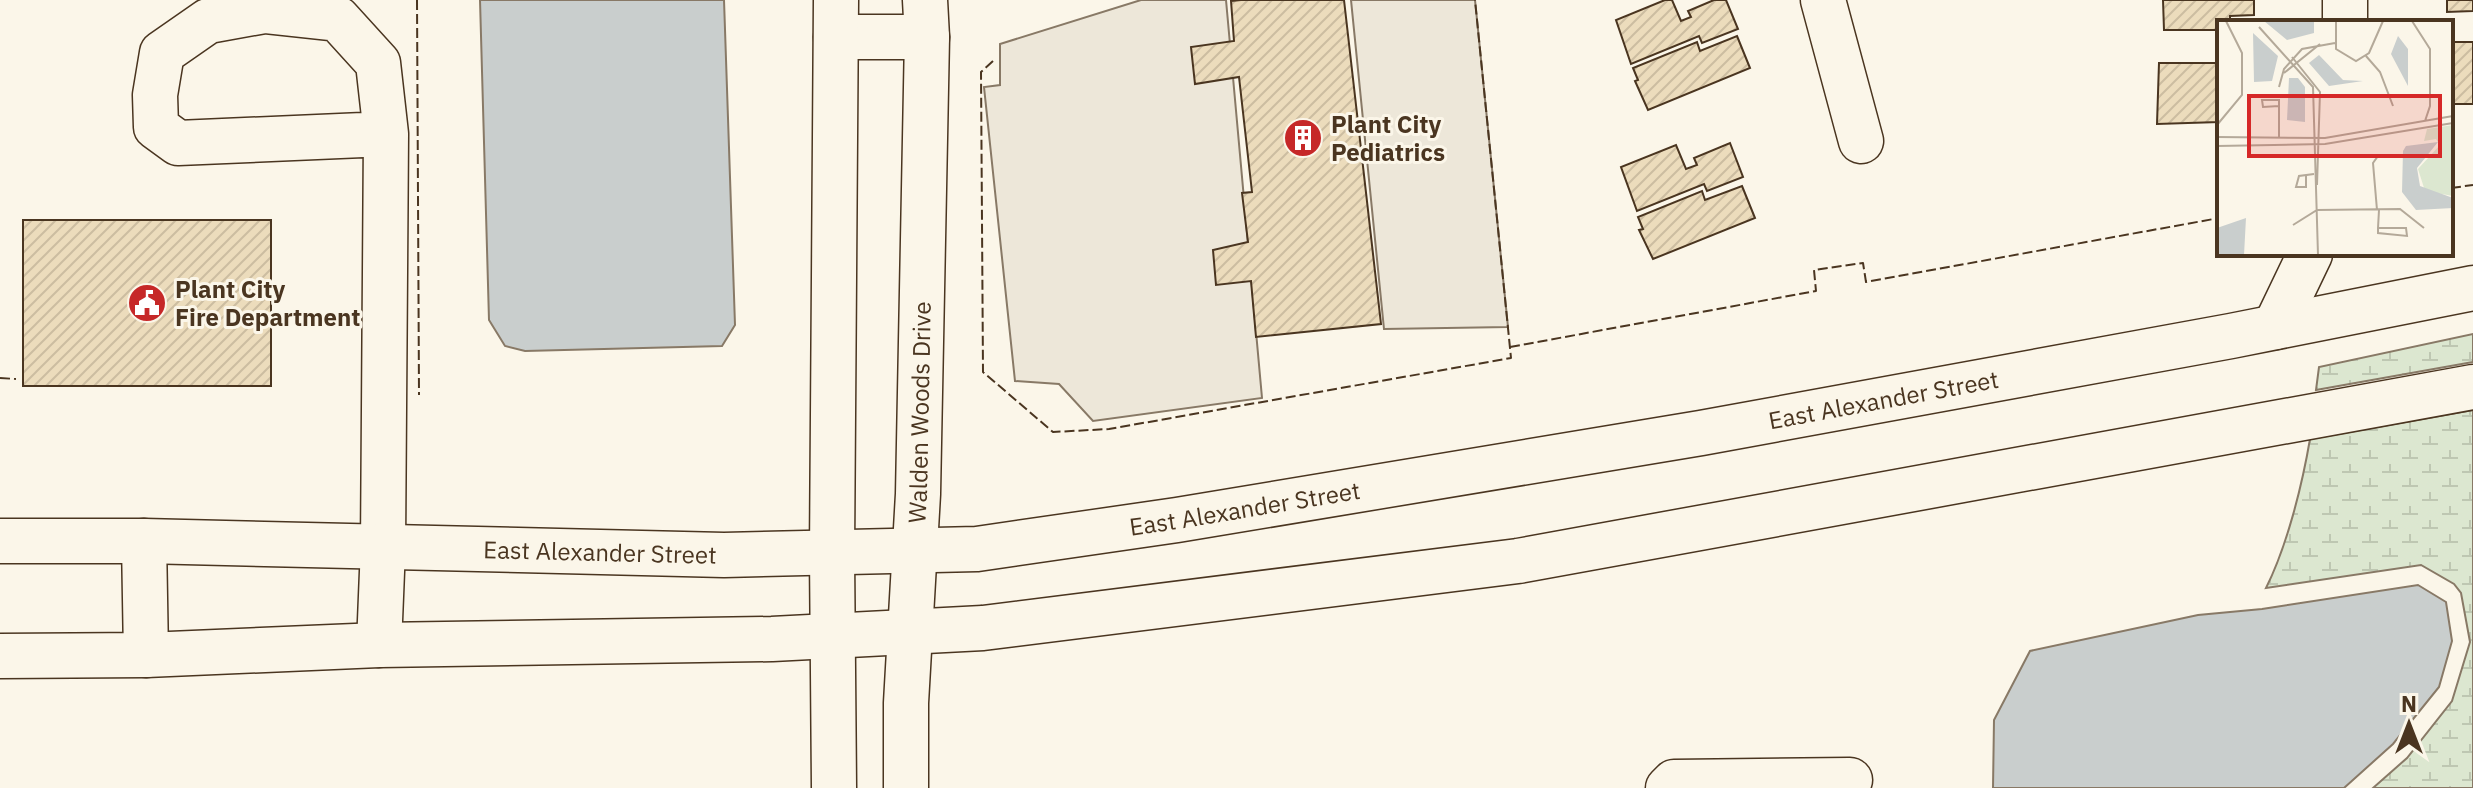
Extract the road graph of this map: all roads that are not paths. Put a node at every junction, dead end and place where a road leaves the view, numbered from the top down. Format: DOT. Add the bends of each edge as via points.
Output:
graph roads {
  1 [pos="1823,0"];
  2 [pos="836,18"];
  3 [pos="926,18"];
  4 [pos="386,134"];
  5 [pos="1861,141"];
  6 [pos="2309,256"];
  7 [pos="2473,288"];
  8 [pos="2275,327"];
  9 [pos="2473,387"];
  10 [pos="0,541"];
  11 [pos="144,541"];
  12 [pos="383,547"];
  13 [pos="915,550"];
  14 [pos="832,554"];
  15 [pos="911,631"];
  16 [pos="832,635"];
  17 [pos="379,645"];
  18 [pos="146,655"];
  19 [pos="0,656"];
  20 [pos="1850,780"];
  21 [pos="834,788"];
  22 [pos="906,788"];
  23 [pos="1668,788"];
  1 -- 5 [label="main road"];
  2 -- 3 [label="main road, Walden Woods Drive"];
  2 -- 14 [label="main road, Walden Woods Drive"];
  3 -- 13 [label="main road, Walden Woods Drive"];
  4 -- 4 [label="main road" via="378,63 338,19 264,11 208,21 162,53 156,127 178,143"];
  4 -- 12 [label="main road"];
  6 -- 8 [label="main road"];
  7 -- 8 [label="main road, East Alexander Street"];
  8 -- 13 [label="main road, East Alexander Street" via="1701,433 1208,515 977,549"];
  9 -- 15 [label="main road" via="1518,561 983,628"];
  10 -- 11 [label="main road, East Alexander Street"];
  11 -- 12 [label="main road, East Alexander Street"];
  11 -- 18 [label="main road"];
  12 -- 14 [label="main road, East Alexander Street"];
  12 -- 17 [label="main road"];
  13 -- 14 [label="main road, East Alexander Street"];
  13 -- 15 [label="main road, Walden Woods Drive"];
  14 -- 16 [label="main road, Walden Woods Drive"];
  15 -- 16 [label="main road"];
  15 -- 22 [label="main road, Walden Woods Drive"];
  16 -- 17 [label="main road"];
  16 -- 21 [label="main road, Walden Woods Drive"];
  17 -- 18 [label="main road"];
  18 -- 19 [label="main road"];
  20 -- 23 [label="main road" via="1674,782"];
}
